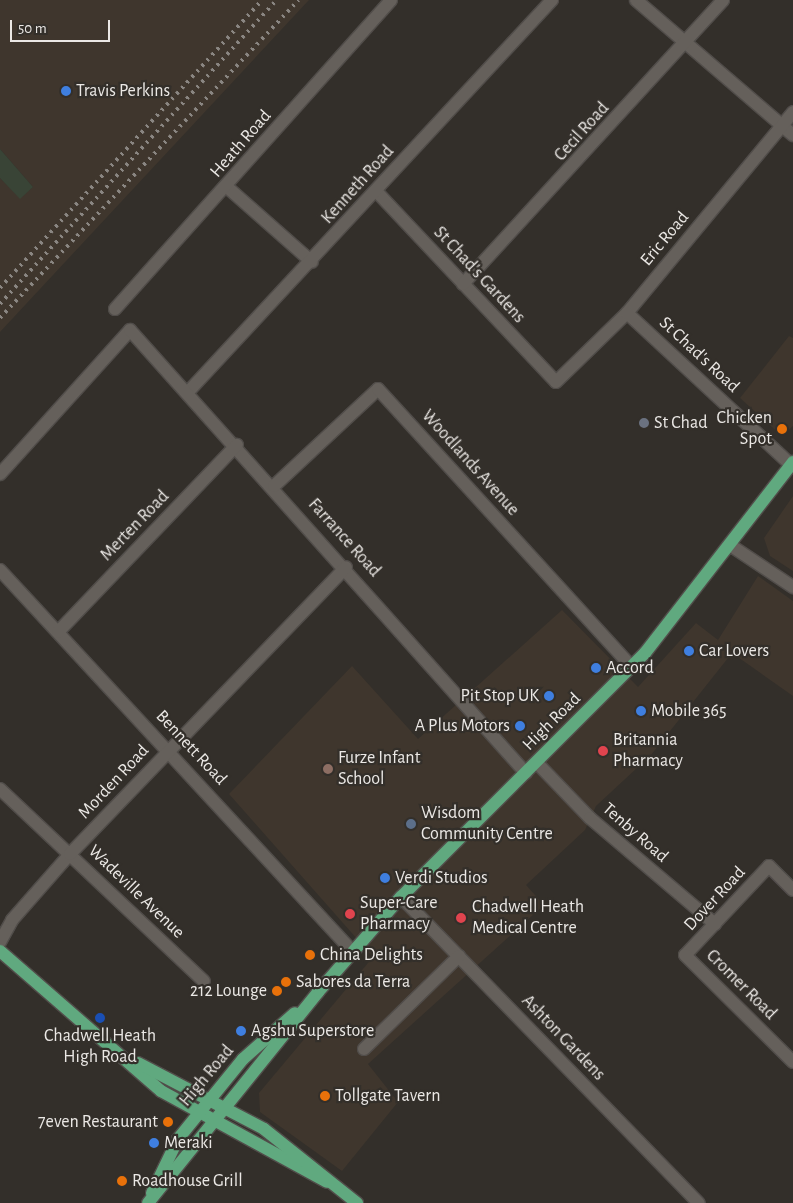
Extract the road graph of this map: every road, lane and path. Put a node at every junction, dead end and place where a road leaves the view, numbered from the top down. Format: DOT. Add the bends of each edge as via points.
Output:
graph roads {
  1 [pos="391,0"];
  2 [pos="552,0"];
  3 [pos="636,0"];
  4 [pos="722,0"];
  5 [pos="686,43"];
  6 [pos="793,112"];
  7 [pos="782,126"];
  8 [pos="793,135"];
  9 [pos="228,187"];
  10 [pos="376,191"];
  11 [pos="312,262"];
  12 [pos="463,284"];
  13 [pos="116,309"];
  14 [pos="627,313"];
  15 [pos="556,382"];
  16 [pos="188,392"];
  17 [pos="237,445"];
  18 [pos="792,463"];
  19 [pos="0,474"];
  20 [pos="274,486"];
  21 [pos="730,545"];
  22 [pos="346,567"];
  23 [pos="0,570"];
  24 [pos="793,587"];
  25 [pos="58,632"];
  26 [pos="632,667"];
  27 [pos="168,750"];
  28 [pos="537,763"];
  29 [pos="526,773"];
  30 [pos="0,789"];
  31 [pos="70,854"];
  32 [pos="793,890"];
  33 [pos="401,897"];
  34 [pos="715,924"];
  35 [pos="0,942"];
  36 [pos="0,951"];
  37 [pos="354,952"];
  38 [pos="685,955"];
  39 [pos="459,956"];
  40 [pos="204,981"];
  41 [pos="318,992"];
  42 [pos="364,1049"];
  43 [pos="129,1059"];
  44 [pos="793,1062"];
  45 [pos="210,1098"];
  46 [pos="226,1108"];
  47 [pos="198,1114"];
  48 [pos="214,1123"];
  49 [pos="327,1182"];
  50 [pos="148,1203"];
  51 [pos="357,1203"];
  52 [pos="699,1203"];
  1 -- 9 [label="street, Heath Road"];
  2 -- 10 [label="street, Kenneth Road"];
  3 -- 5 [label="street"];
  4 -- 5 [label="street, Cecil Road"];
  5 -- 7 [label="street"];
  5 -- 12 [label="street, Cecil Road"];
  6 -- 7 [label="street, Eric Road"];
  7 -- 8 [label="street"];
  7 -- 14 [label="street, Eric Road"];
  9 -- 11 [label="street"];
  9 -- 13 [label="street, Heath Road"];
  10 -- 11 [label="street, Kenneth Road"];
  10 -- 12 [label="street, St Chad's Gardens"];
  11 -- 16 [label="street, Kenneth Road"];
  12 -- 15 [label="street, St Chad's Gardens"];
  14 -- 15 [label="street, Eric Road"];
  14 -- 18 [label="street, St Chad's Road"];
  16 -- 17 [label="street, Farrance Road"];
  16 -- 19 [label="street, Farrance Road" via="130,330"];
  17 -- 20 [label="street, Farrance Road"];
  17 -- 25 [label="street, Merten Road"];
  18 -- 21 [label="main road, High Road"];
  20 -- 22 [label="street, Farrance Road"];
  20 -- 26 [label="street, Woodlands Avenue" via="378,388"];
  21 -- 24 [label="street"];
  21 -- 26 [label="main road, High Road"];
  22 -- 27 [label="street, Morden Road"];
  22 -- 29 [label="street, Farrance Road"];
  23 -- 25 [label="street, Bennett Road"];
  25 -- 27 [label="street, Bennett Road"];
  26 -- 28 [label="main road, High Road"];
  27 -- 31 [label="street, Morden Road"];
  27 -- 37 [label="street, Bennett Road"];
  28 -- 29 [label="main road, High Road"];
  28 -- 34 [label="street, Tenby Road" via="590,818"];
  29 -- 33 [label="main road, High Road"];
  30 -- 31 [label="street, Wadeville Avenue"];
  31 -- 35 [label="street, Morden Road" via="12,920"];
  31 -- 40 [label="street, Wadeville Avenue"];
  32 -- 34 [label="street, Dover Road" via="769,866"];
  33 -- 37 [label="main road, High Road"];
  33 -- 39 [label="street, Ashton Gardens"];
  34 -- 38 [label="street, Dover Road"];
  36 -- 43 [label="main road"];
  37 -- 41 [label="main road, High Road"];
  38 -- 44 [label="street, Cromer Road"];
  39 -- 42 [label="street"];
  39 -- 52 [label="street, Ashton Gardens"];
  41 -- 45 [label="main road, High Road" via="243,1059"];
  41 -- 46 [label="main road, High Road"];
  43 -- 45 [label="main road"];
  43 -- 47 [label="main road" via="161,1091"];
  45 -- 46 [label="main road"];
  45 -- 47 [label="main road, High Road"];
  46 -- 48 [label="main road, High Road"];
  46 -- 49 [label="main road" via="264,1128"];
  47 -- 48 [label="main road"];
  47 -- 50 [label="main road, High Road" via="172,1148"];
  48 -- 49 [label="main road"];
  48 -- 50 [label="main road, High Road"];
  49 -- 51 [label="main road"];
}
